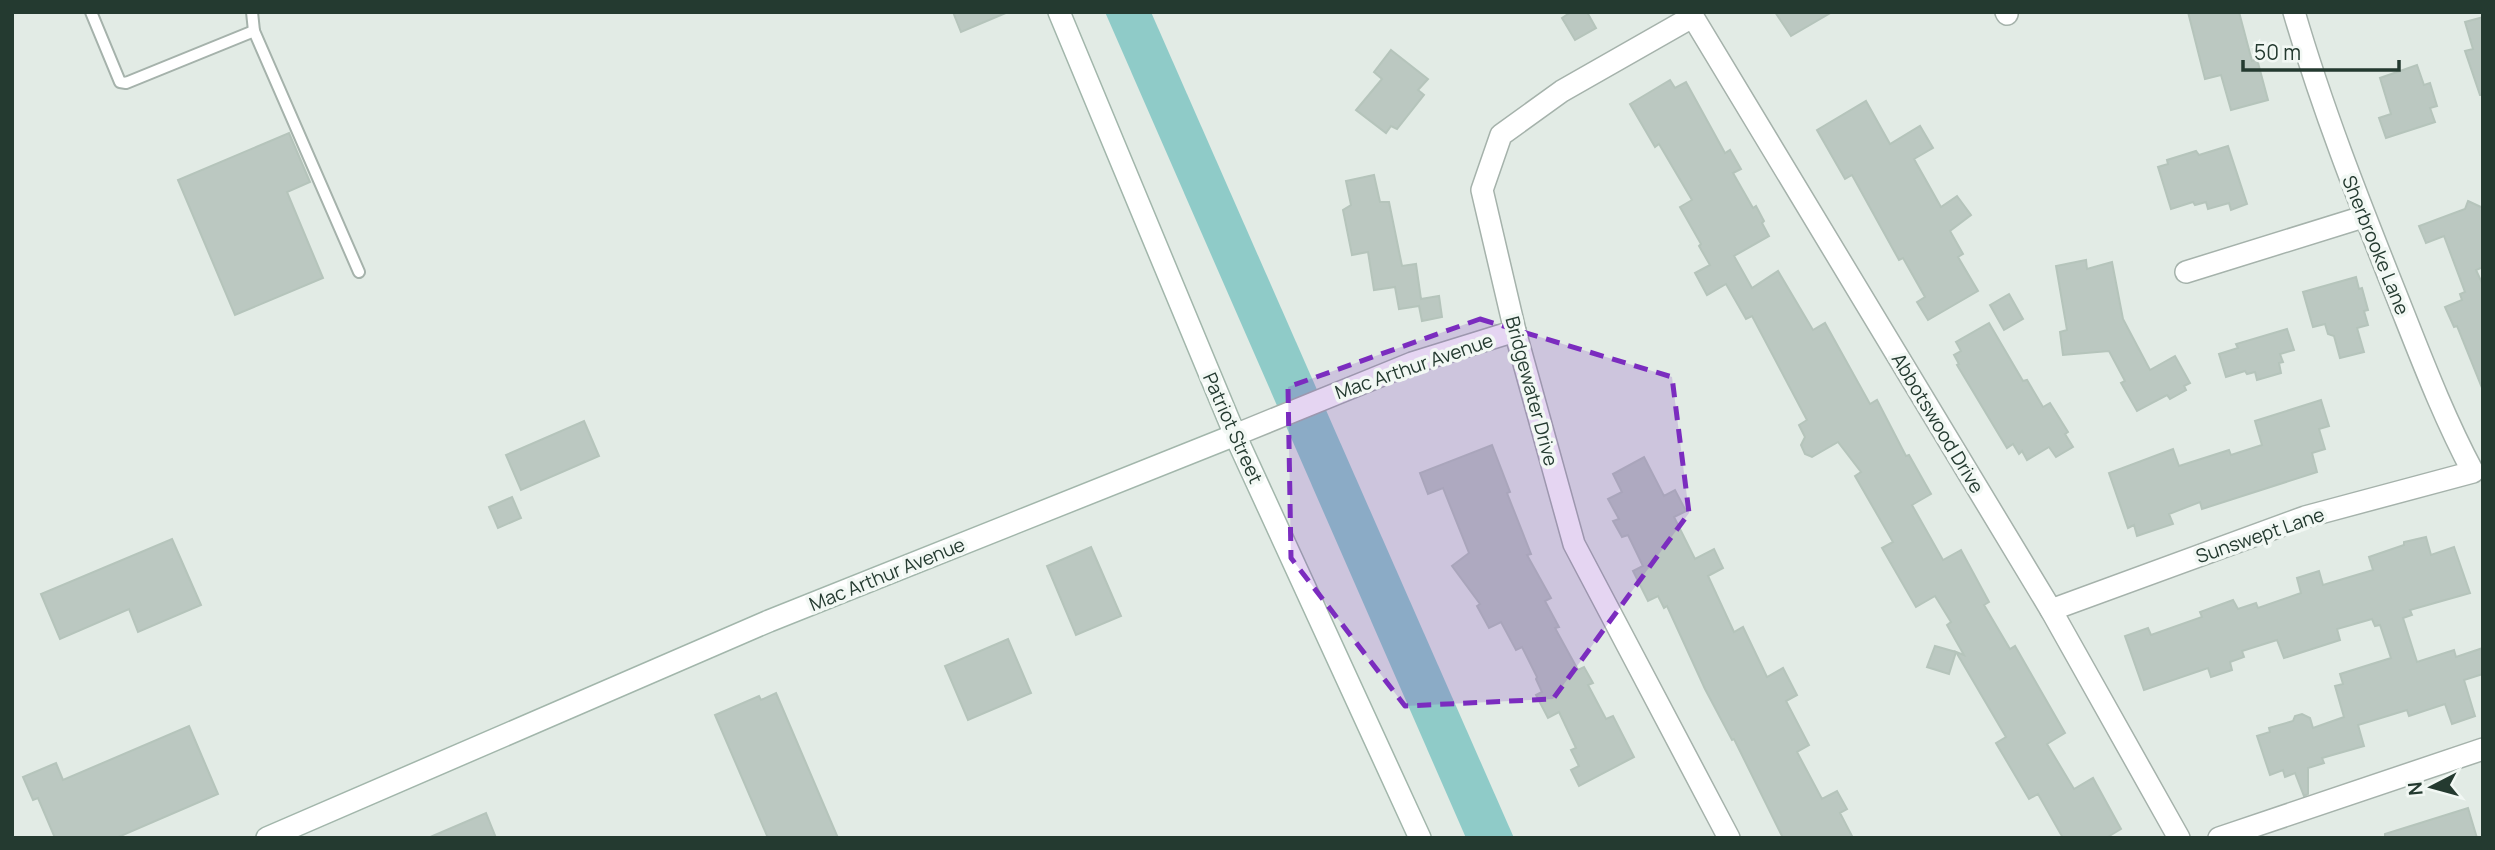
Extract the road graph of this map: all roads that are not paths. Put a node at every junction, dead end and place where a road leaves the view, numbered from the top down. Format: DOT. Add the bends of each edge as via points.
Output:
graph roads {
  1 [pos="91,12"];
  2 [pos="252,12"];
  3 [pos="1059,12"];
  4 [pos="2294,12"];
  5 [pos="1691,14"];
  6 [pos="254,31"];
  7 [pos="2363,217"];
  8 [pos="359,272"];
  9 [pos="2186,272"];
  10 [pos="1515,331"];
  11 [pos="1235,435"];
  12 [pos="2473,472"];
  13 [pos="2051,610"];
  14 [pos="2483,749"];
  15 [pos="267,838"];
  16 [pos="1420,838"];
  17 [pos="1730,838"];
  18 [pos="2179,838"];
  19 [pos="2219,838"];
  1 -- 6 [label="lane" via="120,82 126,83"];
  2 -- 6 [label="lane"];
  3 -- 11 [label="street, Patriot Street"];
  4 -- 7 [label="street, Sherbrooke Lane"];
  5 -- 10 [label="street, Bridgewater Drive" via="1562,91 1501,135 1482,190"];
  5 -- 13 [label="street, Abbotswood Drive"];
  6 -- 8 [label="lane"];
  7 -- 9 [label="street"];
  7 -- 12 [label="street, Sherbrooke Lane" via="2450,428"];
  10 -- 11 [label="street, Mac Arthur Avenue" via="1412,363"];
  10 -- 17 [label="street, Bridgewater Drive" via="1574,544"];
  11 -- 15 [label="street, Mac Arthur Avenue" via="769,621"];
  11 -- 16 [label="street, Patriot Street"];
  12 -- 13 [label="street, Sunswept Lane" via="2305,517"];
  13 -- 18 [label="street, Abbotswood Drive"];
  14 -- 19 [label="street"];
}
